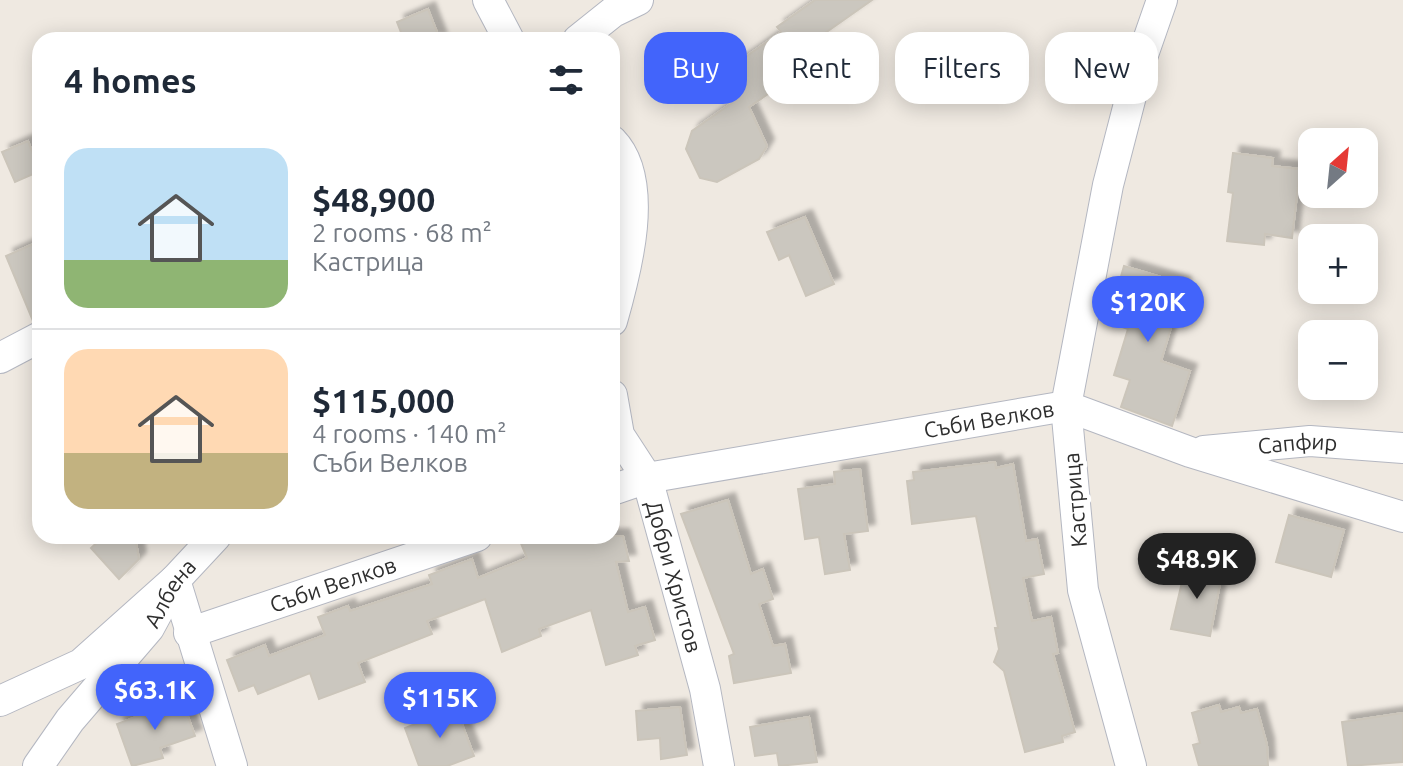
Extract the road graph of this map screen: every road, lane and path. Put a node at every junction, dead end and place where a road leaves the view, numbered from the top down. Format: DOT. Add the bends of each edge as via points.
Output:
graph roads {
  1 [pos="488,0"];
  2 [pos="638,0"];
  3 [pos="1186,0"];
  4 [pos="1158,11"];
  5 [pos="503,32"];
  6 [pos="588,32"];
  7 [pos="620,151"];
  8 [pos="620,294"];
  9 [pos="32,341"];
  10 [pos="0,358"];
  11 [pos="1066,406"];
  12 [pos="620,437"];
  13 [pos="1403,448"];
  14 [pos="1190,452"];
  15 [pos="647,478"];
  16 [pos="620,487"];
  17 [pos="1403,517"];
  18 [pos="209,544"];
  19 [pos="453,544"];
  20 [pos="175,580"];
  21 [pos="189,633"];
  22 [pos="0,701"];
  23 [pos="38,766"];
  24 [pos="232,766"];
  25 [pos="719,766"];
  26 [pos="1131,766"];
  1 -- 5 [label="street"];
  2 -- 6 [label="street"];
  3 -- 4 [label="street"];
  4 -- 11 [label="street, Кастрица" via="1108,185"];
  7 -- 8 [label="street" via="635,198"];
  9 -- 10 [label="street"];
  11 -- 14 [label="street, Съби Велков"];
  11 -- 15 [label="street, Съби Велков"];
  11 -- 26 [label="street, Кастрица" via="1083,590"];
  12 -- 15 [label="street, Добри Христов"];
  13 -- 14 [label="street, Сапфир" via="1310,441"];
  14 -- 17 [label="street, Съби Велков"];
  15 -- 16 [label="street, Съби Велков"];
  15 -- 25 [label="street, Добри Христов" via="705,689"];
  18 -- 20 [label="street, Албена"];
  19 -- 21 [label="street, Съби Велков"];
  20 -- 21 [label="street"];
  20 -- 22 [label="street" via="81,664"];
  20 -- 23 [label="street, Албена" via="149,628"];
  21 -- 24 [label="street"];
}
